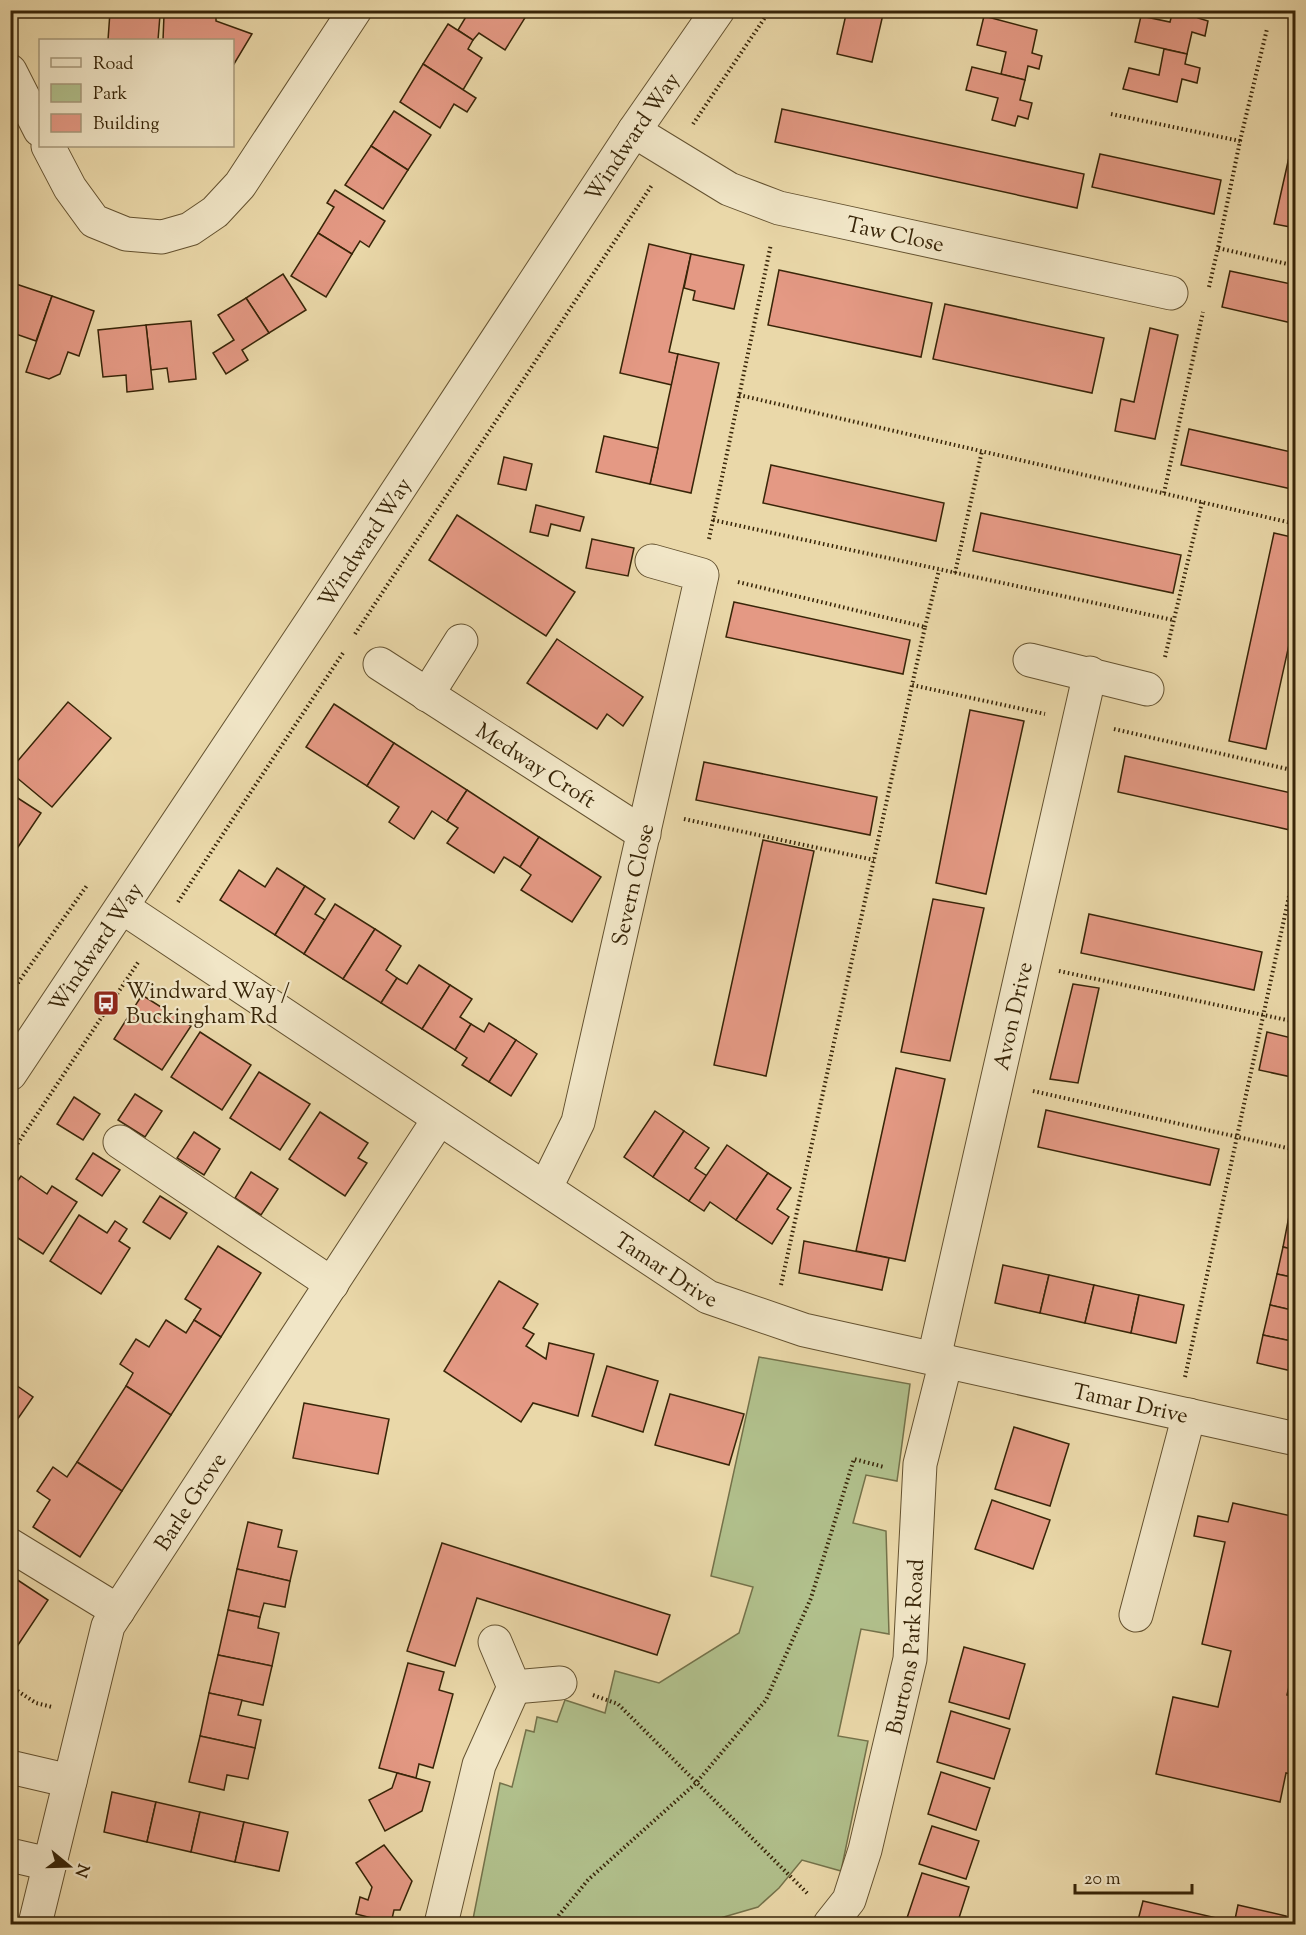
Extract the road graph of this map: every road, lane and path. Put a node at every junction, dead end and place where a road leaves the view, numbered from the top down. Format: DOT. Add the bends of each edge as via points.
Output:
graph roads {
  1 [pos="355,10"];
  2 [pos="718,10"];
  3 [pos="770,10"];
  4 [pos="1267,29"];
  5 [pos="10,71"];
  6 [pos="1111,114"];
  7 [pos="39,128"];
  8 [pos="634,131"];
  9 [pos="1240,141"];
  10 [pos="49,147"];
  11 [pos="672,154"];
  12 [pos="779,208"];
  13 [pos="1218,248"];
  14 [pos="1296,266"];
  15 [pos="1208,292"];
  16 [pos="1171,293"];
  17 [pos="1205,303"];
  18 [pos="739,395"];
  19 [pos="982,451"];
  20 [pos="1164,493"];
  21 [pos="1202,502"];
  22 [pos="713,520"];
  23 [pos="1296,524"];
  24 [pos="652,561"];
  25 [pos="939,570"];
  26 [pos="955,573"];
  27 [pos="702,575"];
  28 [pos="1173,620"];
  29 [pos="925,627"];
  30 [pos="461,641"];
  31 [pos="350,642"];
  32 [pos="343,652"];
  33 [pos="1030,660"];
  34 [pos="380,664"];
  35 [pos="1090,673"];
  36 [pos="1155,678"];
  37 [pos="912,685"];
  38 [pos="427,695"];
  39 [pos="1080,722"];
  40 [pos="1148,725"];
  41 [pos="1146,736"];
  42 [pos="1296,745"];
  43 [pos="1290,770"];
  44 [pos="1296,771"];
  45 [pos="647,823"];
  46 [pos="874,860"];
  47 [pos="1296,864"];
  48 [pos="122,907"];
  49 [pos="159,932"];
  50 [pos="1025,963"];
  51 [pos="1262,1015"];
  52 [pos="1296,1022"];
  53 [pos="10,1074"];
  54 [pos="997,1083"];
  55 [pos="440,1119"];
  56 [pos="1238,1137"];
  57 [pos="120,1142"];
  58 [pos="1296,1150"];
  59 [pos="10,1155"];
  60 [pos="546,1187"];
  61 [pos="332,1284"];
  62 [pos="774,1320"];
  63 [pos="940,1359"];
  64 [pos="1183,1414"];
  65 [pos="1296,1439"];
  66 [pos="920,1475"];
  67 [pos="10,1545"];
  68 [pos="118,1611"];
  69 [pos="1136,1615"];
  70 [pos="495,1642"];
  71 [pos="560,1683"];
  72 [pos="10,1686"];
  73 [pos="514,1688"];
  74 [pos="86,1717"];
  75 [pos="10,1767"];
  76 [pos="70,1780"];
  77 [pos="696,1783"];
  78 [pos="10,1855"];
  79 [pos="50,1864"];
  80 [pos="832,1922"];
  81 [pos="35,1924"];
  82 [pos="441,1924"];
  83 [pos="555,1924"];
  1 -- 10 [label="street" via="240,185 215,212 190,229 162,237 126,234 94,221 70,188"];
  2 -- 8 [label="street, Windward Way"];
  3 -- 11 [label="path"];
  4 -- 9 [label="path"];
  5 -- 7 [label="street"];
  6 -- 9 [label="path"];
  8 -- 11 [label="street, Taw Close"];
  8 -- 48 [label="street, Windward Way"];
  9 -- 13 [label="path"];
  11 -- 12 [label="street, Taw Close" via="729,189"];
  11 -- 31 [label="path"];
  12 -- 16 [label="street, Taw Close"];
  12 -- 18 [label="path"];
  13 -- 14 [label="path"];
  13 -- 15 [label="path"];
  17 -- 20 [label="path"];
  18 -- 19 [label="path"];
  18 -- 22 [label="path"];
  19 -- 20 [label="path"];
  19 -- 26 [label="path"];
  20 -- 21 [label="path"];
  21 -- 23 [label="path"];
  21 -- 28 [label="path"];
  22 -- 25 [label="path"];
  22 -- 27 [label="path"];
  24 -- 27 [label="street"];
  25 -- 26 [label="path"];
  25 -- 29 [label="path"];
  26 -- 28 [label="path"];
  27 -- 29 [label="path"];
  27 -- 45 [label="street, Severn Close"];
  28 -- 36 [label="path"];
  29 -- 37 [label="path"];
  30 -- 38 [label="street"];
  32 -- 49 [label="path"];
  33 -- 35 [label="street"];
  34 -- 38 [label="street, Medway Croft"];
  35 -- 36 [label="street"];
  35 -- 39 [label="street, Avon Drive"];
  37 -- 39 [label="path"];
  37 -- 46 [label="path"];
  38 -- 45 [label="street, Medway Croft"];
  39 -- 41 [label="path"];
  39 -- 50 [label="street, Avon Drive"];
  40 -- 41 [label="path"];
  41 -- 43 [label="path"];
  42 -- 43 [label="path"];
  43 -- 44 [label="path"];
  45 -- 46 [label="path"];
  45 -- 60 [label="street, Severn Close" via="578,1122"];
  46 -- 62 [label="path"];
  47 -- 51 [label="path"];
  48 -- 49 [label="street, Tamar Drive"];
  48 -- 53 [label="street, Windward Way"];
  49 -- 55 [label="street, Tamar Drive"];
  49 -- 59 [label="path"];
  50 -- 51 [label="path"];
  50 -- 54 [label="street, Avon Drive"];
  51 -- 52 [label="path"];
  51 -- 56 [label="path"];
  54 -- 56 [label="path"];
  54 -- 63 [label="street, Avon Drive"];
  55 -- 60 [label="street, Tamar Drive"];
  55 -- 61 [label="street, Barle Grove"];
  56 -- 58 [label="path"];
  56 -- 64 [label="path"];
  57 -- 61 [label="street"];
  60 -- 62 [label="street, Tamar Drive" via="708,1297"];
  61 -- 68 [label="street, Barle Grove"];
  62 -- 63 [label="street, Tamar Drive"];
  63 -- 64 [label="street, Tamar Drive"];
  63 -- 66 [label="street, Burtons Park Road"];
  64 -- 65 [label="street, Tamar Drive"];
  64 -- 69 [label="street"];
  66 -- 77 [label="path" via="854,1459 812,1598 766,1700"];
  66 -- 80 [label="street, Burtons Park Road" via="910,1659 865,1850 849,1900"];
  67 -- 68 [label="street"];
  68 -- 74 [label="street, Barle Grove" via="108,1626"];
  70 -- 73 [label="street"];
  71 -- 73 [label="street"];
  71 -- 77 [label="path" via="618,1704"];
  72 -- 74 [label="path" via="36,1702"];
  73 -- 82 [label="street" via="479,1765"];
  74 -- 76 [label="street, Barle Grove"];
  75 -- 76 [label="street"];
  76 -- 79 [label="street, Barle Grove"];
  77 -- 80 [label="path"];
  77 -- 83 [label="path" via="588,1880"];
  78 -- 79 [label="street"];
  79 -- 81 [label="street, Barle Grove"];
}
